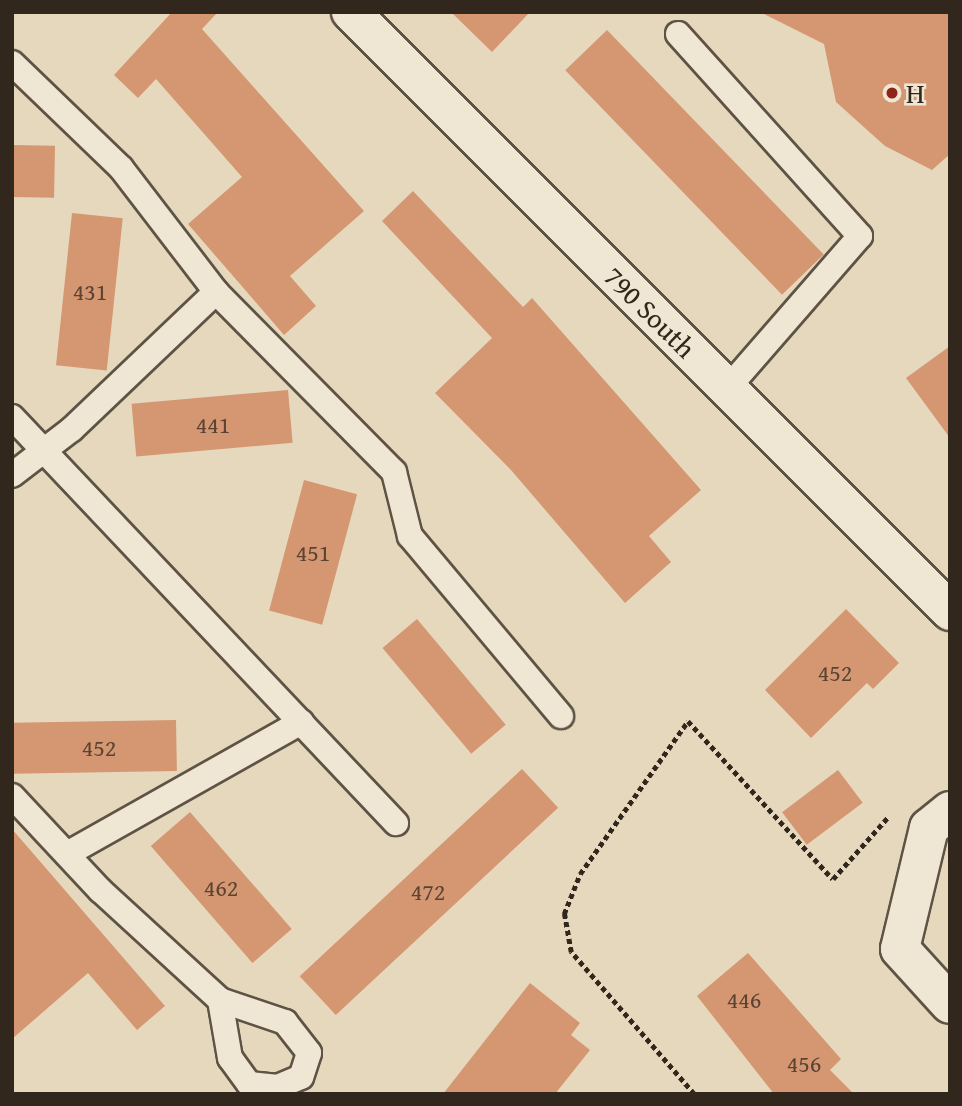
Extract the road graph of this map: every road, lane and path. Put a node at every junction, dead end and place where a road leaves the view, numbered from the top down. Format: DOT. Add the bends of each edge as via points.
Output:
graph roads {
  1 [pos="351,12"];
  2 [pos="678,34"];
  3 [pos="12,63"];
  4 [pos="216,292"];
  5 [pos="727,389"];
  6 [pos="12,417"];
  7 [pos="41,448"];
  8 [pos="12,475"];
  9 [pos="950,611"];
  10 [pos="561,716"];
  11 [pos="301,722"];
  12 [pos="12,796"];
  13 [pos="894,811"];
  14 [pos="950,811"];
  15 [pos="396,823"];
  16 [pos="67,855"];
  17 [pos="220,1000"];
  18 [pos="950,1004"];
  19 [pos="694,1094"];
  1 -- 5 [label="street, 790 South"];
  2 -- 5 [label="lane" via="860,236"];
  3 -- 4 [label="lane" via="121,168"];
  4 -- 7 [label="lane" via="72,429"];
  4 -- 10 [label="lane" via="394,472 410,536"];
  5 -- 9 [label="street, 790 South"];
  6 -- 7 [label="lane"];
  7 -- 8 [label="lane"];
  7 -- 11 [label="lane"];
  11 -- 15 [label="lane"];
  11 -- 16 [label="lane"];
  12 -- 16 [label="lane"];
  13 -- 19 [label="path" via="833,879 688,721 580,874 564,915 571,951"];
  14 -- 18 [label="street" via="929,828 900,949"];
  16 -- 17 [label="lane"];
}
